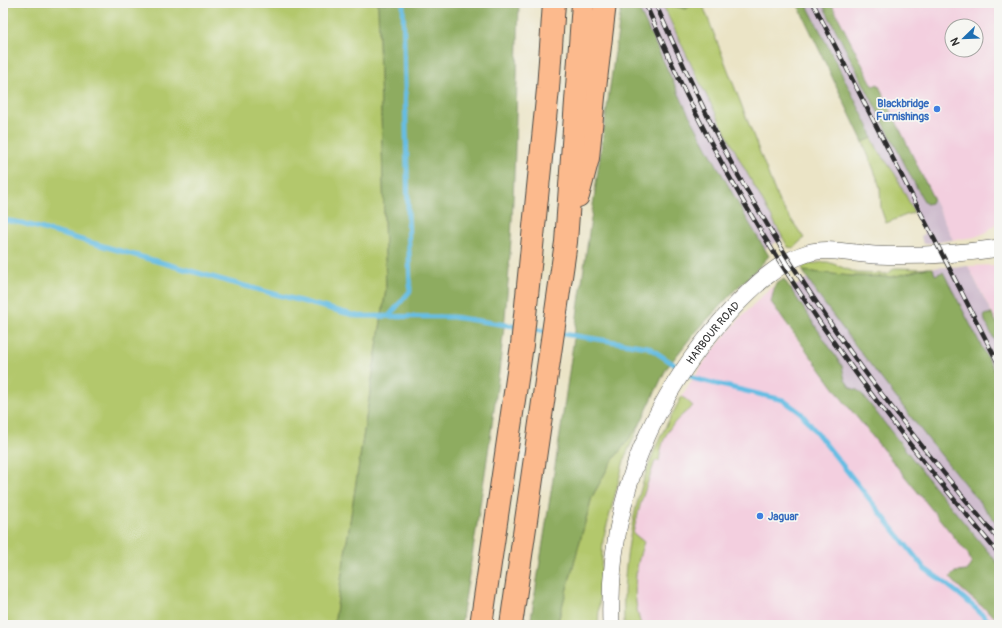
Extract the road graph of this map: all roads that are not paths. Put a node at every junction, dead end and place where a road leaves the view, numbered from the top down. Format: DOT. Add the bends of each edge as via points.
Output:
graph roads {
  1 [pos="541,3"];
  2 [pos="554,3"];
  3 [pos="583,3"];
  4 [pos="605,3"];
  5 [pos="548,89"];
  6 [pos="566,242"];
  7 [pos="999,248"];
  8 [pos="481,625"];
  9 [pos="511,625"];
  10 [pos="611,625"];
  1 -- 5 [label="highway"];
  2 -- 5 [label="highway"];
  3 -- 6 [label="highway"];
  4 -- 6 [label="highway" via="588,158"];
  5 -- 8 [label="highway" via="522,345"];
  6 -- 9 [label="highway"];
  7 -- 10 [label="street, HARBOUR ROAD" via="911,256 810,252 775,270 746,294 706,339 674,383 639,455 616,541 611,587"];
}
